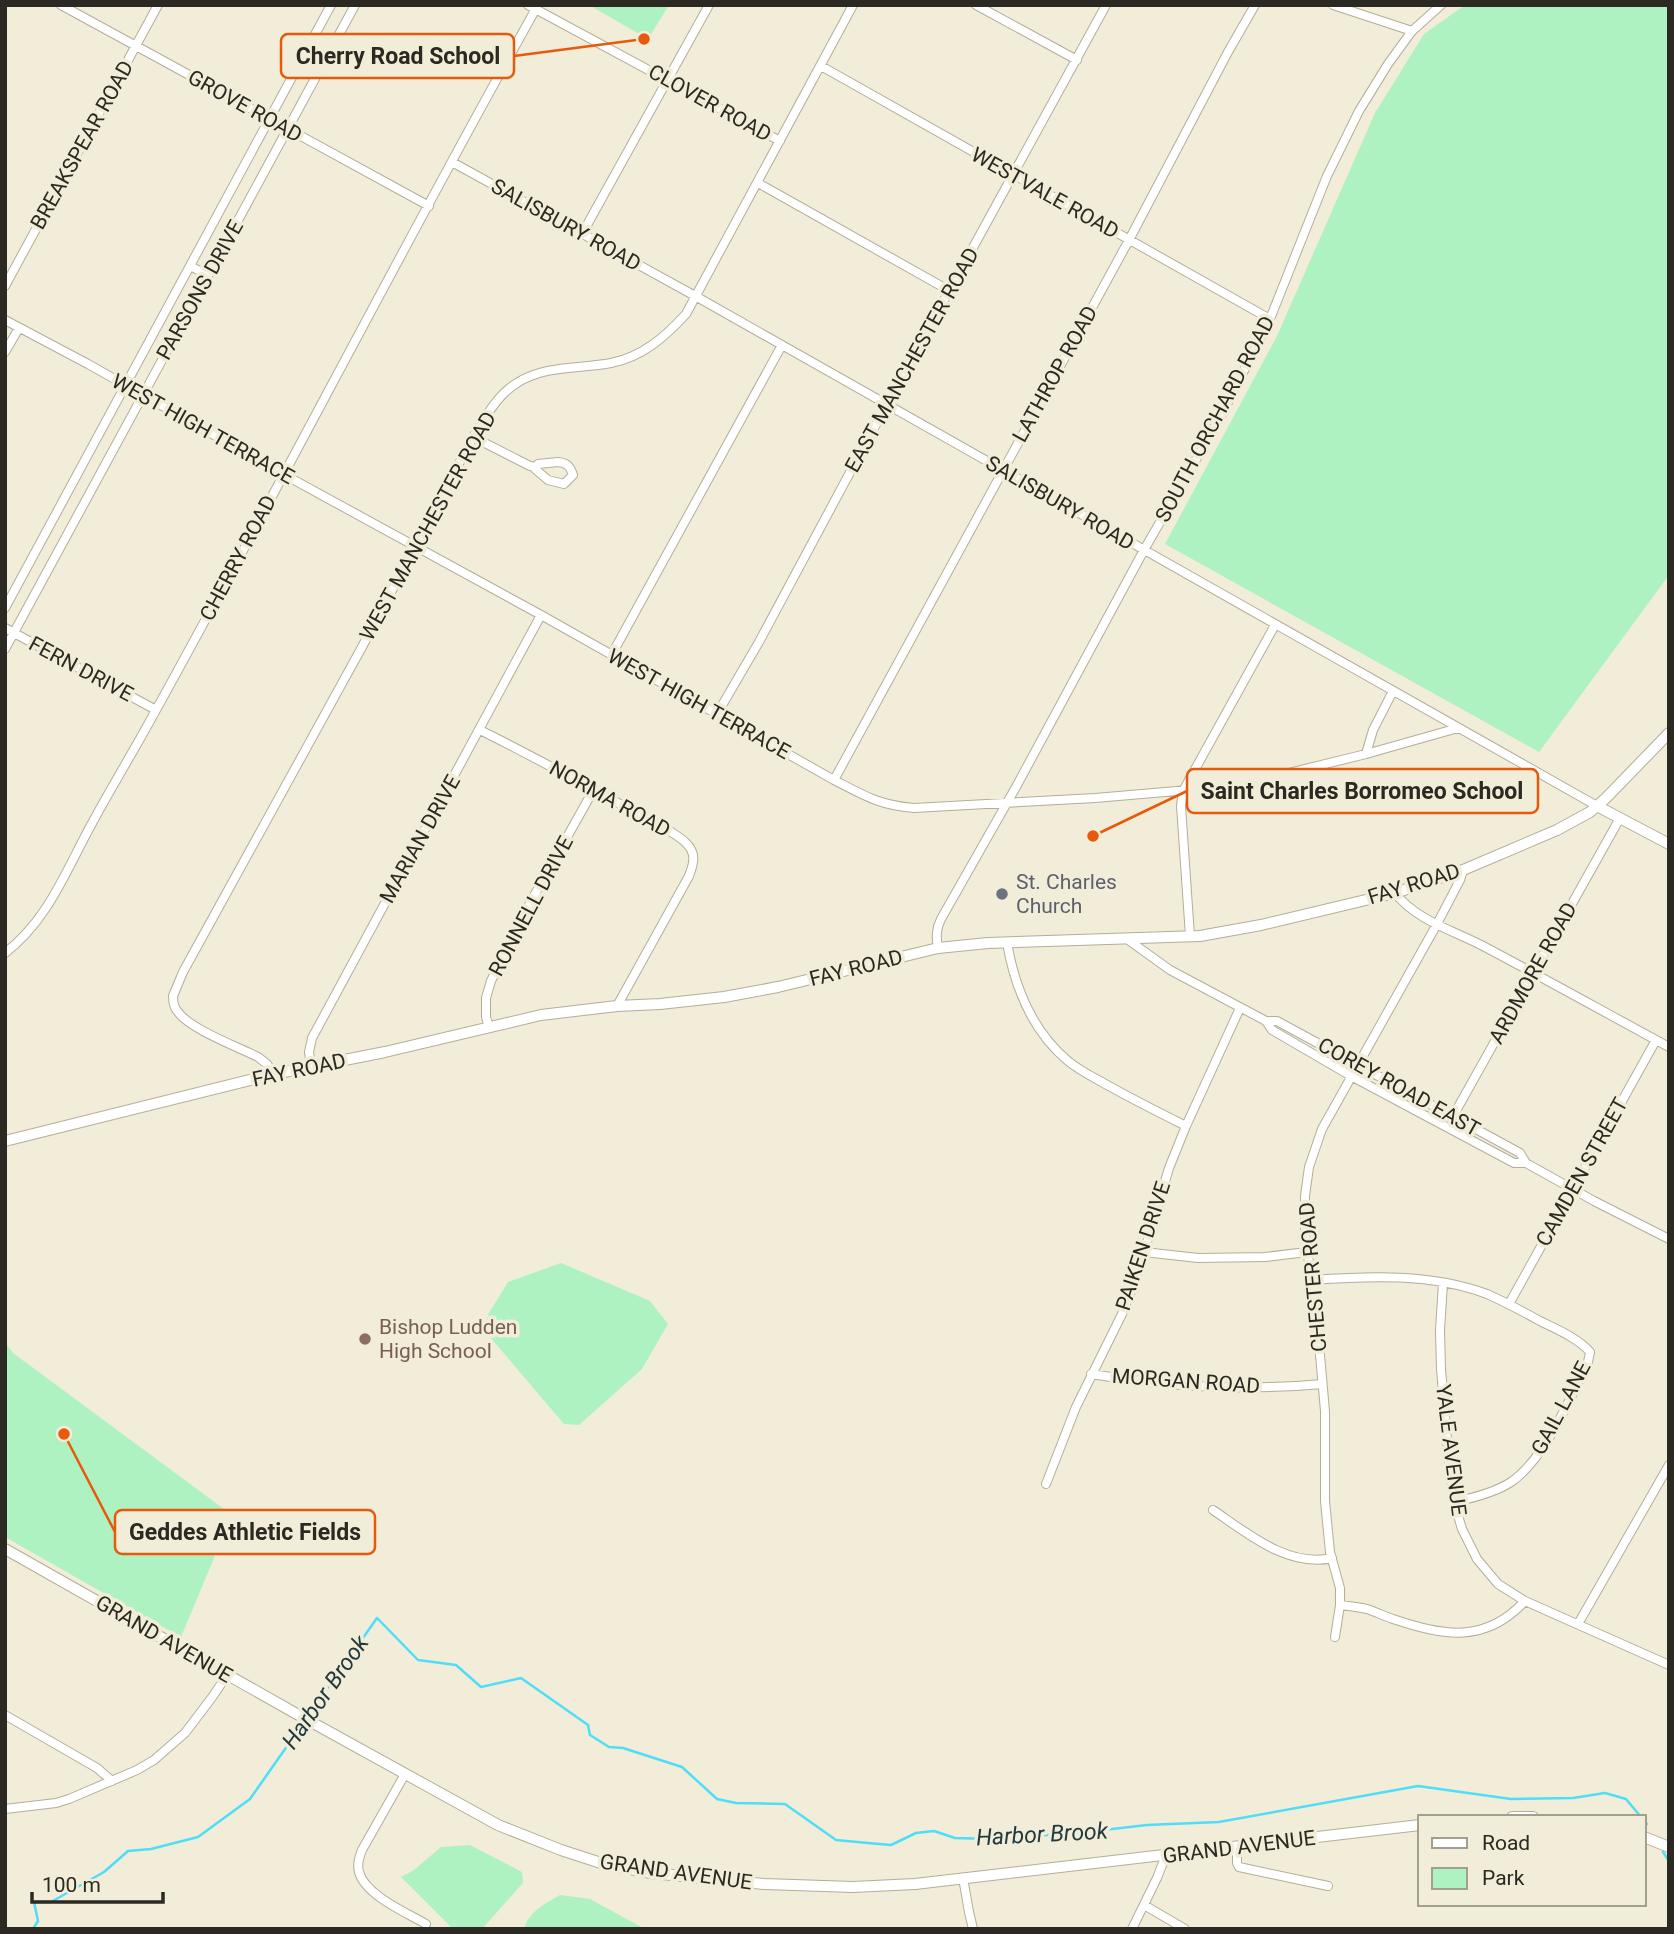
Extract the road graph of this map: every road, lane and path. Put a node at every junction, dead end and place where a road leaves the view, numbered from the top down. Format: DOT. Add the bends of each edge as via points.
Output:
graph roads {
  1 [pos="61,5"];
  2 [pos="158,5"];
  3 [pos="331,5"];
  4 [pos="355,5"];
  5 [pos="709,5"];
  6 [pos="853,5"];
  7 [pos="976,5"];
  8 [pos="1106,5"];
  9 [pos="1255,5"];
  10 [pos="1333,5"];
  11 [pos="1441,5"];
  12 [pos="534,7"];
  13 [pos="1412,31"];
  14 [pos="136,47"];
  15 [pos="1077,60"];
  16 [pos="821,66"];
  17 [pos="668,80"];
  18 [pos="269,119"];
  19 [pos="288,130"];
  20 [pos="780,141"];
  21 [pos="452,162"];
  22 [pos="1013,175"];
  23 [pos="758,183"];
  24 [pos="429,206"];
  25 [pos="582,234"];
  26 [pos="1129,240"];
  27 [pos="190,265"];
  28 [pos="208,275"];
  29 [pos="5,286"];
  30 [pos="950,290"];
  31 [pos="697,297"];
  32 [pos="1270,319"];
  33 [pos="5,320"];
  34 [pos="19,328"];
  35 [pos="782,345"];
  36 [pos="5,352"];
  37 [pos="125,386"];
  38 [pos="143,396"];
  39 [pos="887,405"];
  40 [pos="473,437"];
  41 [pos="535,467"];
  42 [pos="1004,470"];
  43 [pos="283,474"];
  44 [pos="415,546"];
  45 [pos="1144,550"];
  46 [pos="5,608"];
  47 [pos="541,615"];
  48 [pos="1275,625"];
  49 [pos="5,628"];
  50 [pos="14,633"];
  51 [pos="5,649"];
  52 [pos="612,654"];
  53 [pos="1393,691"];
  54 [pos="156,710"];
  55 [pos="717,714"];
  56 [pos="1458,728"];
  57 [pos="480,730"];
  58 [pos="1669,733"];
  59 [pos="1366,754"];
  60 [pos="834,780"];
  61 [pos="594,789"];
  62 [pos="1184,791"];
  63 [pos="1007,802"];
  64 [pos="1597,806"];
  65 [pos="1620,818"];
  66 [pos="1669,844"];
  67 [pos="1463,870"];
  68 [pos="1395,893"];
  69 [pos="1437,924"];
  70 [pos="1189,936"];
  71 [pos="1127,939"];
  72 [pos="1007,943"];
  73 [pos="938,948"];
  74 [pos="5,953"];
  75 [pos="1532,973"];
  76 [pos="617,1006"];
  77 [pos="1241,1008"];
  78 [pos="1266,1021"];
  79 [pos="489,1027"];
  80 [pos="1656,1040"];
  81 [pos="1669,1047"];
  82 [pos="1358,1064"];
  83 [pos="310,1066"];
  84 [pos="274,1074"];
  85 [pos="1351,1076"];
  86 [pos="1453,1116"];
  87 [pos="1186,1126"];
  88 [pos="1447,1128"];
  89 [pos="5,1141"];
  90 [pos="1526,1163"];
  91 [pos="1573,1189"];
  92 [pos="1669,1239"];
  93 [pos="1144,1252"];
  94 [pos="1307,1252"];
  95 [pos="1311,1280"];
  96 [pos="1443,1283"];
  97 [pos="1508,1304"];
  98 [pos="1091,1374"];
  99 [pos="1322,1384"];
  100 [pos="1669,1465"];
  101 [pos="1046,1484"];
  102 [pos="1454,1502"];
  103 [pos="1213,1510"];
  104 [pos="5,1549"];
  105 [pos="1332,1558"];
  106 [pos="1525,1601"];
  107 [pos="1340,1605"];
  108 [pos="1578,1624"];
  109 [pos="1335,1637"];
  110 [pos="1669,1665"];
  111 [pos="227,1675"];
  112 [pos="5,1715"];
  113 [pos="405,1774"];
  114 [pos="112,1781"];
  115 [pos="5,1809"];
  116 [pos="1418,1825"];
  117 [pos="1646,1838"];
  118 [pos="1237,1847"];
  119 [pos="1669,1847"];
  120 [pos="1166,1855"];
  121 [pos="963,1878"];
  122 [pos="1328,1886"];
  123 [pos="1144,1905"];
  124 [pos="426,1924"];
  125 [pos="973,1929"];
  126 [pos="1132,1929"];
  127 [pos="1185,1929"];
  1 -- 14 [label="street, GROVE ROAD"];
  2 -- 14 [label="street, BREAKSPEAR ROAD"];
  3 -- 18 [label="street, PARSONS DRIVE"];
  4 -- 19 [label="street, PARSONS DRIVE"];
  5 -- 17 [label="street"];
  6 -- 16 [label="street, WEST MANCHESTER ROAD"];
  7 -- 15 [label="street"];
  8 -- 15 [label="street, EAST MANCHESTER ROAD"];
  9 -- 26 [label="street, LATHROP ROAD"];
  10 -- 13 [label="street"];
  11 -- 13 [label="street, SOUTH ORCHARD ROAD"];
  12 -- 17 [label="street, CLOVER ROAD"];
  12 -- 21 [label="street, CHERRY ROAD"];
  13 -- 32 [label="street, SOUTH ORCHARD ROAD" via="1359,111 1327,176"];
  14 -- 18 [label="street, GROVE ROAD"];
  14 -- 29 [label="street, BREAKSPEAR ROAD"];
  15 -- 22 [label="street, EAST MANCHESTER ROAD"];
  16 -- 20 [label="street, WEST MANCHESTER ROAD"];
  16 -- 22 [label="street, WESTVALE ROAD"];
  17 -- 20 [label="street, CLOVER ROAD"];
  17 -- 25 [label="street"];
  18 -- 19 [label="street, GROVE ROAD"];
  18 -- 27 [label="street, PARSONS DRIVE"];
  19 -- 24 [label="street, GROVE ROAD"];
  19 -- 28 [label="street, PARSONS DRIVE"];
  20 -- 23 [label="street, WEST MANCHESTER ROAD"];
  21 -- 24 [label="street, CHERRY ROAD"];
  21 -- 25 [label="street, SALISBURY ROAD"];
  22 -- 26 [label="street, WESTVALE ROAD"];
  22 -- 30 [label="street, EAST MANCHESTER ROAD"];
  23 -- 30 [label="street"];
  23 -- 31 [label="street, WEST MANCHESTER ROAD"];
  24 -- 43 [label="street, CHERRY ROAD"];
  25 -- 31 [label="street, SALISBURY ROAD"];
  26 -- 32 [label="street, WESTVALE ROAD"];
  26 -- 42 [label="street, LATHROP ROAD"];
  27 -- 28 [label="street"];
  27 -- 37 [label="street, PARSONS DRIVE"];
  28 -- 38 [label="street, PARSONS DRIVE"];
  30 -- 39 [label="street, EAST MANCHESTER ROAD"];
  31 -- 35 [label="street, SALISBURY ROAD"];
  31 -- 40 [label="street, WEST MANCHESTER ROAD" via="669,333 633,356 555,369 516,383"];
  32 -- 45 [label="street, SOUTH ORCHARD ROAD"];
  33 -- 34 [label="street, WEST HIGH TERRACE"];
  34 -- 36 [label="street"];
  34 -- 37 [label="street, WEST HIGH TERRACE"];
  35 -- 39 [label="street, SALISBURY ROAD"];
  35 -- 52 [label="street"];
  37 -- 38 [label="street, WEST HIGH TERRACE"];
  37 -- 46 [label="street, PARSONS DRIVE"];
  38 -- 43 [label="street, WEST HIGH TERRACE"];
  38 -- 50 [label="street, PARSONS DRIVE"];
  39 -- 42 [label="street, SALISBURY ROAD"];
  39 -- 55 [label="street, EAST MANCHESTER ROAD"];
  40 -- 41 [label="street"];
  40 -- 44 [label="street, WEST MANCHESTER ROAD"];
  42 -- 45 [label="street, SALISBURY ROAD"];
  42 -- 60 [label="street, LATHROP ROAD"];
  43 -- 44 [label="street, WEST HIGH TERRACE"];
  43 -- 54 [label="street, CHERRY ROAD"];
  44 -- 47 [label="street, WEST HIGH TERRACE"];
  44 -- 84 [label="street, WEST MANCHESTER ROAD" via="173,996 177,1012 194,1026 258,1057"];
  45 -- 48 [label="street, SALISBURY ROAD"];
  45 -- 63 [label="street, SOUTH ORCHARD ROAD"];
  47 -- 52 [label="street, WEST HIGH TERRACE"];
  47 -- 57 [label="street, MARIAN DRIVE"];
  48 -- 53 [label="street, SALISBURY ROAD"];
  48 -- 62 [label="street"];
  49 -- 50 [label="street, FERN DRIVE"];
  50 -- 51 [label="street, PARSONS DRIVE"];
  50 -- 54 [label="street, FERN DRIVE"];
  52 -- 55 [label="street, WEST HIGH TERRACE"];
  53 -- 56 [label="street, SALISBURY ROAD"];
  53 -- 59 [label="street"];
  54 -- 74 [label="street, CHERRY ROAD" via="58,890 29,933"];
  55 -- 60 [label="street, WEST HIGH TERRACE"];
  56 -- 59 [label="street, WEST HIGH TERRACE"];
  56 -- 64 [label="street, SALISBURY ROAD"];
  57 -- 61 [label="street, NORMA ROAD"];
  57 -- 83 [label="street, MARIAN DRIVE" via="312,1038"];
  58 -- 64 [label="street, FAY ROAD"];
  59 -- 62 [label="street, WEST HIGH TERRACE" via="1256,781"];
  60 -- 63 [label="street, WEST HIGH TERRACE" via="892,806"];
  61 -- 76 [label="street, NORMA ROAD" via="686,842 695,860"];
  61 -- 79 [label="street, RONNELL DRIVE" via="491,981 486,998"];
  62 -- 63 [label="street, WEST HIGH TERRACE"];
  62 -- 70 [label="street" via="1181,806"];
  63 -- 73 [label="street, SOUTH ORCHARD ROAD" via="941,919"];
  64 -- 65 [label="street, SALISBURY ROAD"];
  64 -- 67 [label="street, FAY ROAD" via="1558,830"];
  65 -- 66 [label="street, SALISBURY ROAD"];
  65 -- 75 [label="street, ARDMORE ROAD"];
  67 -- 68 [label="street, FAY ROAD"];
  67 -- 69 [label="street, CHESTER ROAD"];
  68 -- 69 [label="street" via="1413,911"];
  68 -- 70 [label="street, FAY ROAD" via="1261,925"];
  69 -- 75 [label="street"];
  69 -- 82 [label="street, CHESTER ROAD"];
  70 -- 71 [label="street, FAY ROAD"];
  71 -- 72 [label="street, FAY ROAD"];
  71 -- 77 [label="street, COREY ROAD EAST" via="1170,970"];
  72 -- 73 [label="street, FAY ROAD"];
  72 -- 87 [label="street" via="1012,973 1024,1002 1067,1060"];
  73 -- 76 [label="street, FAY ROAD" via="724,997"];
  75 -- 80 [label="street"];
  75 -- 86 [label="street, ARDMORE ROAD"];
  76 -- 79 [label="street, FAY ROAD"];
  77 -- 78 [label="street, COREY ROAD EAST"];
  77 -- 87 [label="street, PAIKEN DRIVE"];
  78 -- 82 [label="street, COREY ROAD EAST" via="1277,1021"];
  78 -- 85 [label="street, COREY ROAD EAST" via="1272,1030"];
  79 -- 83 [label="street, FAY ROAD"];
  80 -- 81 [label="street"];
  80 -- 91 [label="street, CAMDEN STREET"];
  82 -- 85 [label="street, CHESTER ROAD"];
  82 -- 86 [label="street, COREY ROAD EAST"];
  83 -- 84 [label="street, FAY ROAD"];
  84 -- 89 [label="street, FAY ROAD"];
  85 -- 88 [label="street, COREY ROAD EAST"];
  85 -- 94 [label="street, CHESTER ROAD" via="1322,1129 1309,1167"];
  86 -- 88 [label="street, ARDMORE ROAD"];
  86 -- 90 [label="street, COREY ROAD EAST" via="1520,1153"];
  87 -- 93 [label="street, PAIKEN DRIVE"];
  88 -- 90 [label="street, COREY ROAD EAST" via="1514,1163"];
  90 -- 91 [label="street, COREY ROAD EAST"];
  91 -- 92 [label="street, COREY ROAD EAST"];
  91 -- 97 [label="street, CAMDEN STREET"];
  93 -- 94 [label="street" via="1198,1258"];
  93 -- 98 [label="street, PAIKEN DRIVE" via="1122,1314"];
  94 -- 95 [label="street, CHESTER ROAD"];
  95 -- 96 [label="street" via="1386,1277"];
  95 -- 99 [label="street, CHESTER ROAD"];
  96 -- 97 [label="street"];
  96 -- 102 [label="street, YALE AVENUE" via="1441,1369"];
  97 -- 102 [label="street, GAIL LANE" via="1567,1335 1587,1348 1590,1356 1538,1455 1519,1476"];
  98 -- 99 [label="street, MORGAN ROAD" via="1216,1388"];
  98 -- 101 [label="street, PAIKEN DRIVE"];
  99 -- 105 [label="street, CHESTER ROAD" via="1325,1502"];
  100 -- 108 [label="street"];
  102 -- 106 [label="street, YALE AVENUE" via="1477,1559 1498,1584"];
  103 -- 105 [label="street" via="1263,1544 1302,1558"];
  104 -- 111 [label="street, GRAND AVENUE"];
  105 -- 107 [label="street, CHESTER ROAD"];
  106 -- 107 [label="street" via="1507,1619 1470,1633 1446,1632"];
  106 -- 108 [label="street, YALE AVENUE"];
  107 -- 109 [label="street, CHESTER ROAD"];
  108 -- 110 [label="street, YALE AVENUE"];
  111 -- 113 [label="street, GRAND AVENUE"];
  111 -- 114 [label="street" via="171,1746"];
  112 -- 114 [label="street"];
  113 -- 121 [label="street, GRAND AVENUE" via="520,1835 604,1864 826,1887"];
  113 -- 124 [label="street" via="362,1850 359,1873 377,1895"];
  114 -- 115 [label="street" via="69,1800"];
  116 -- 118 [label="street, GRAND AVENUE"];
  117 -- 119 [label="street"];
  118 -- 120 [label="street, GRAND AVENUE"];
  118 -- 122 [label="street" via="1237,1863 1248,1871"];
  120 -- 121 [label="street, GRAND AVENUE"];
  120 -- 123 [label="street"];
  121 -- 125 [label="street"];
  123 -- 126 [label="street"];
  123 -- 127 [label="street"];
}
